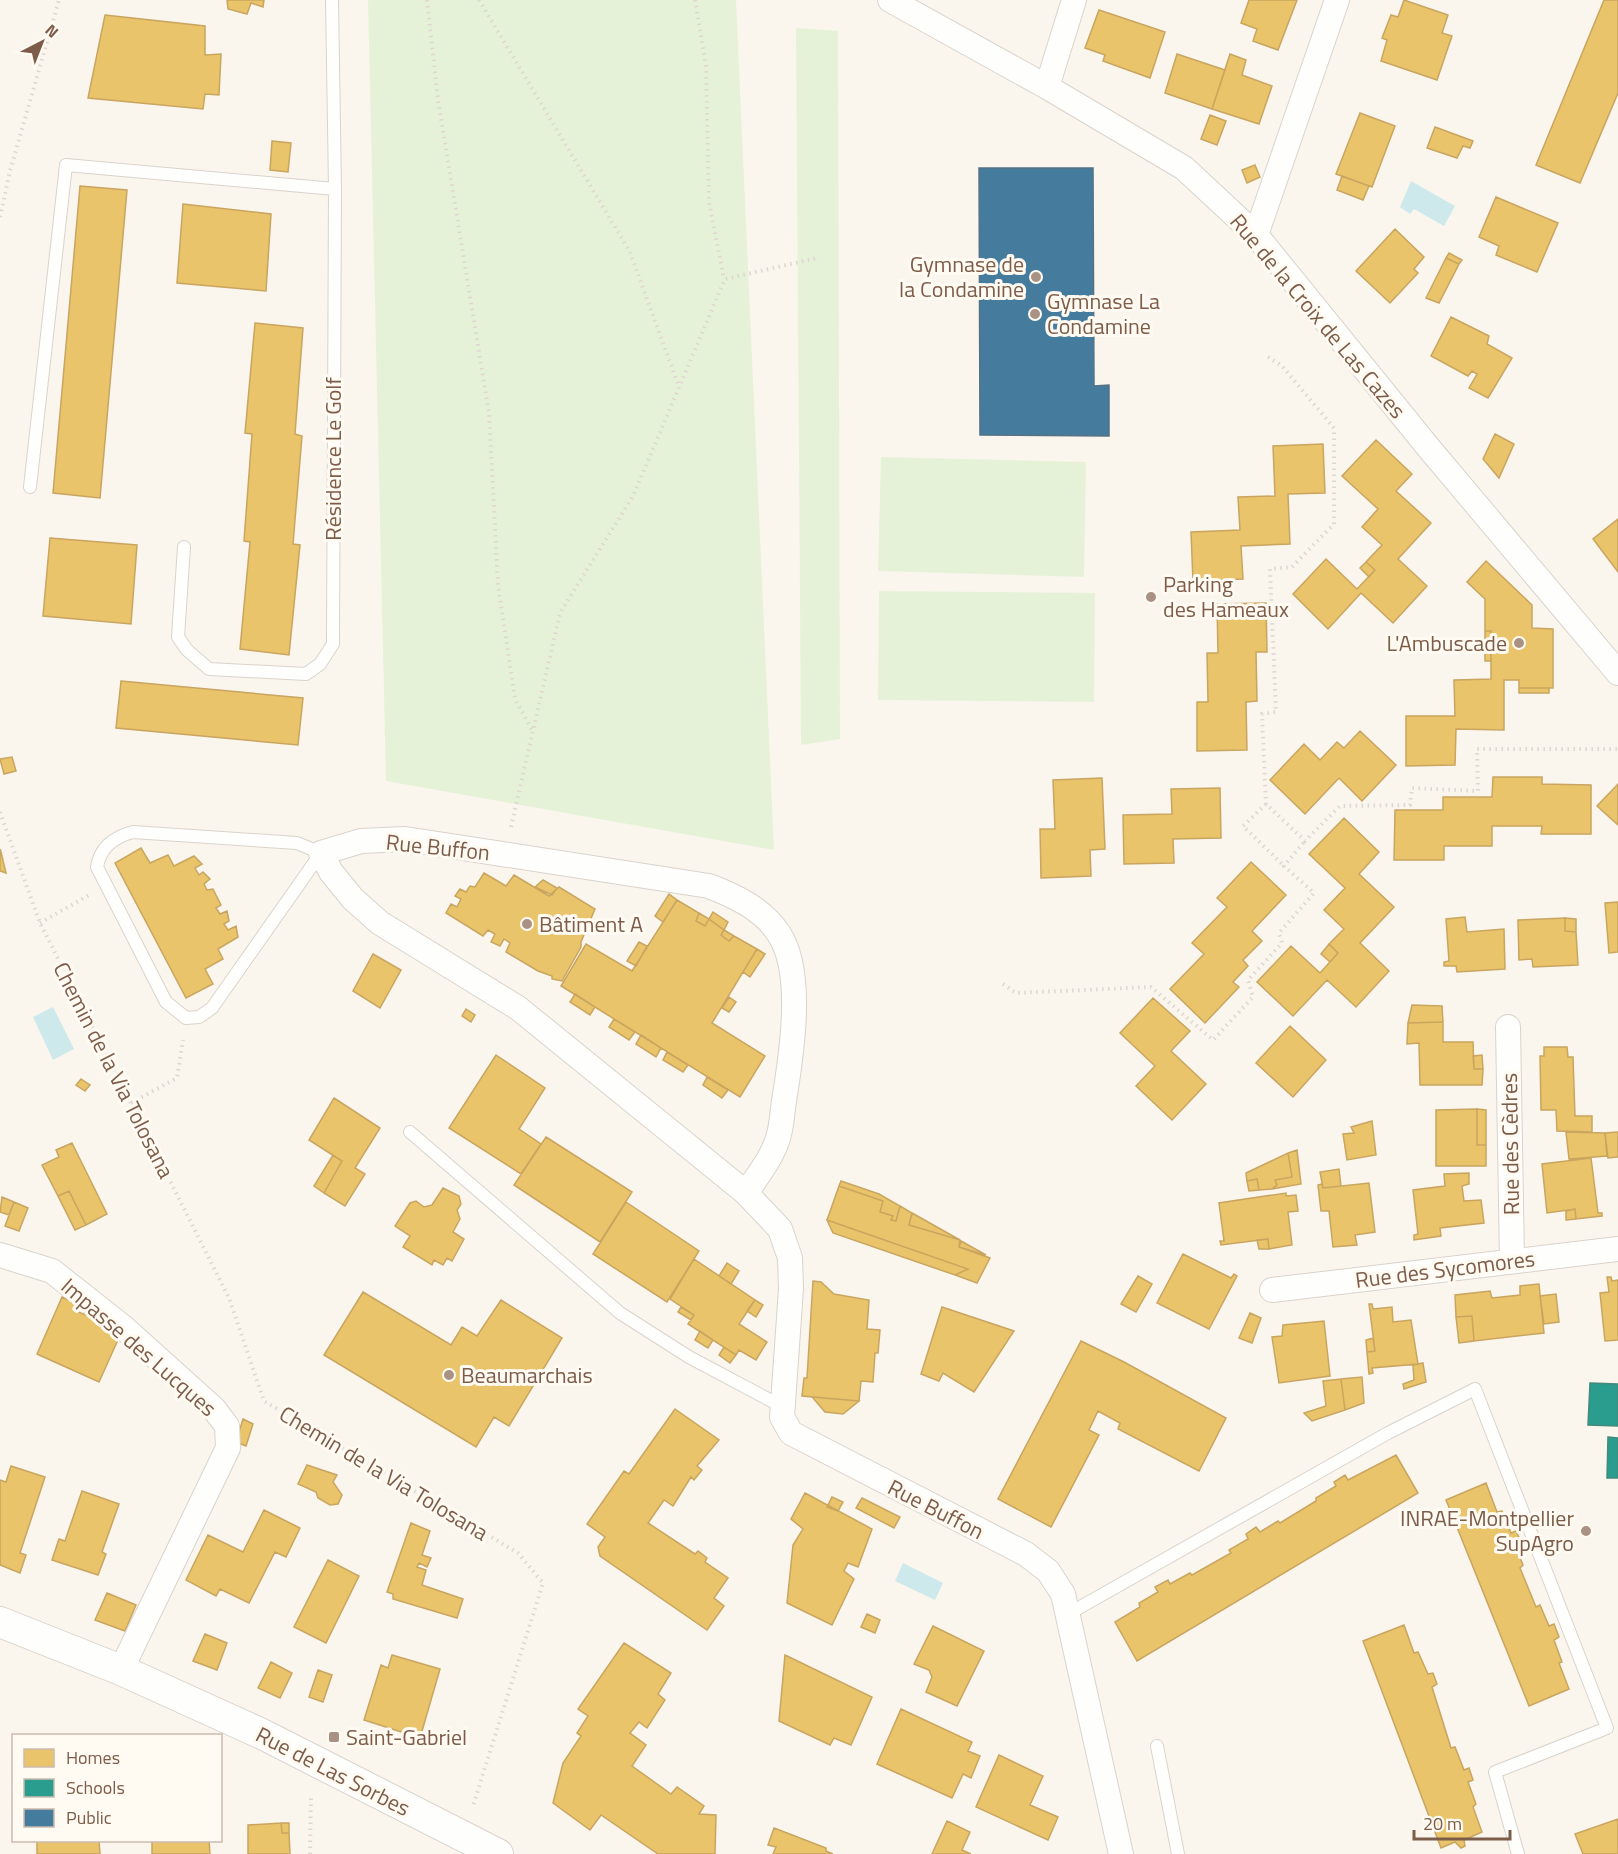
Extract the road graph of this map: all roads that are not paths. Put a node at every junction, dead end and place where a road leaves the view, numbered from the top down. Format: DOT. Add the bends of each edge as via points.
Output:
graph roads {
  1 [pos="332,0"];
  2 [pos="890,0"];
  3 [pos="1074,0"];
  4 [pos="1337,0"];
  5 [pos="1047,87"];
  6 [pos="335,189"];
  7 [pos="1256,236"];
  8 [pos="30,487"];
  9 [pos="184,547"];
  10 [pos="1618,673"];
  11 [pos="321,853"];
  12 [pos="1508,1027"];
  13 [pos="410,1132"];
  14 [pos="746,1192"];
  15 [pos="1618,1249"];
  16 [pos="0,1255"];
  17 [pos="1512,1261"];
  18 [pos="1272,1290"];
  19 [pos="783,1407"];
  20 [pos="1068,1614"];
  21 [pos="0,1622"];
  22 [pos="121,1670"];
  23 [pos="1157,1746"];
  24 [pos="498,1854"];
  25 [pos="1121,1854"];
  26 [pos="1178,1854"];
  27 [pos="1518,1854"];
  1 -- 6 [label="lane, Résidence Le Golf"];
  2 -- 5 [label="street, Rue de la Croix de Las Cazes"];
  3 -- 5 [label="street"];
  4 -- 7 [label="street"];
  5 -- 7 [label="street, Rue de la Croix de Las Cazes" via="1184,168"];
  6 -- 8 [label="lane" via="66,165"];
  6 -- 9 [label="lane, Résidence Le Golf" via="333,644 320,664 306,674 209,669 196,660 178,637"];
  7 -- 10 [label="street, Rue de la Croix de Las Cazes"];
  11 -- 11 [label="lane" via="212,1008 199,1017 186,1018 166,1002 97,867 98,859 116,837 132,832 297,843"];
  11 -- 14 [label="street, Rue Buffon" via="353,899 380,923 518,1008"];
  11 -- 14 [label="street, Rue Buffon" via="360,842 405,839 709,886 737,897 758,912 780,935 793,980 793,1048 778,1137"];
  12 -- 17 [label="street, Rue des Cèdres"];
  13 -- 19 [label="lane" via="620,1313 689,1357"];
  14 -- 19 [label="street, Rue Buffon" via="780,1229 790,1258"];
  15 -- 17 [label="street, Rue des Sycomores"];
  16 -- 22 [label="street, Impasse des Lucques" via="52,1271 123,1326 214,1409 227,1426 228,1448"];
  17 -- 18 [label="street, Rue des Sycomores"];
  19 -- 20 [label="street, Rue Buffon" via="782,1417 791,1433 807,1443 1026,1554 1048,1571 1063,1594"];
  20 -- 25 [label="street, Rue Buffon"];
  20 -- 27 [label="lane" via="1388,1433 1475,1389 1607,1728 1495,1772"];
  21 -- 22 [label="street, Rue de Las Sorbes"];
  22 -- 24 [label="street, Rue de Las Sorbes"];
  23 -- 26 [label="lane"];
}
